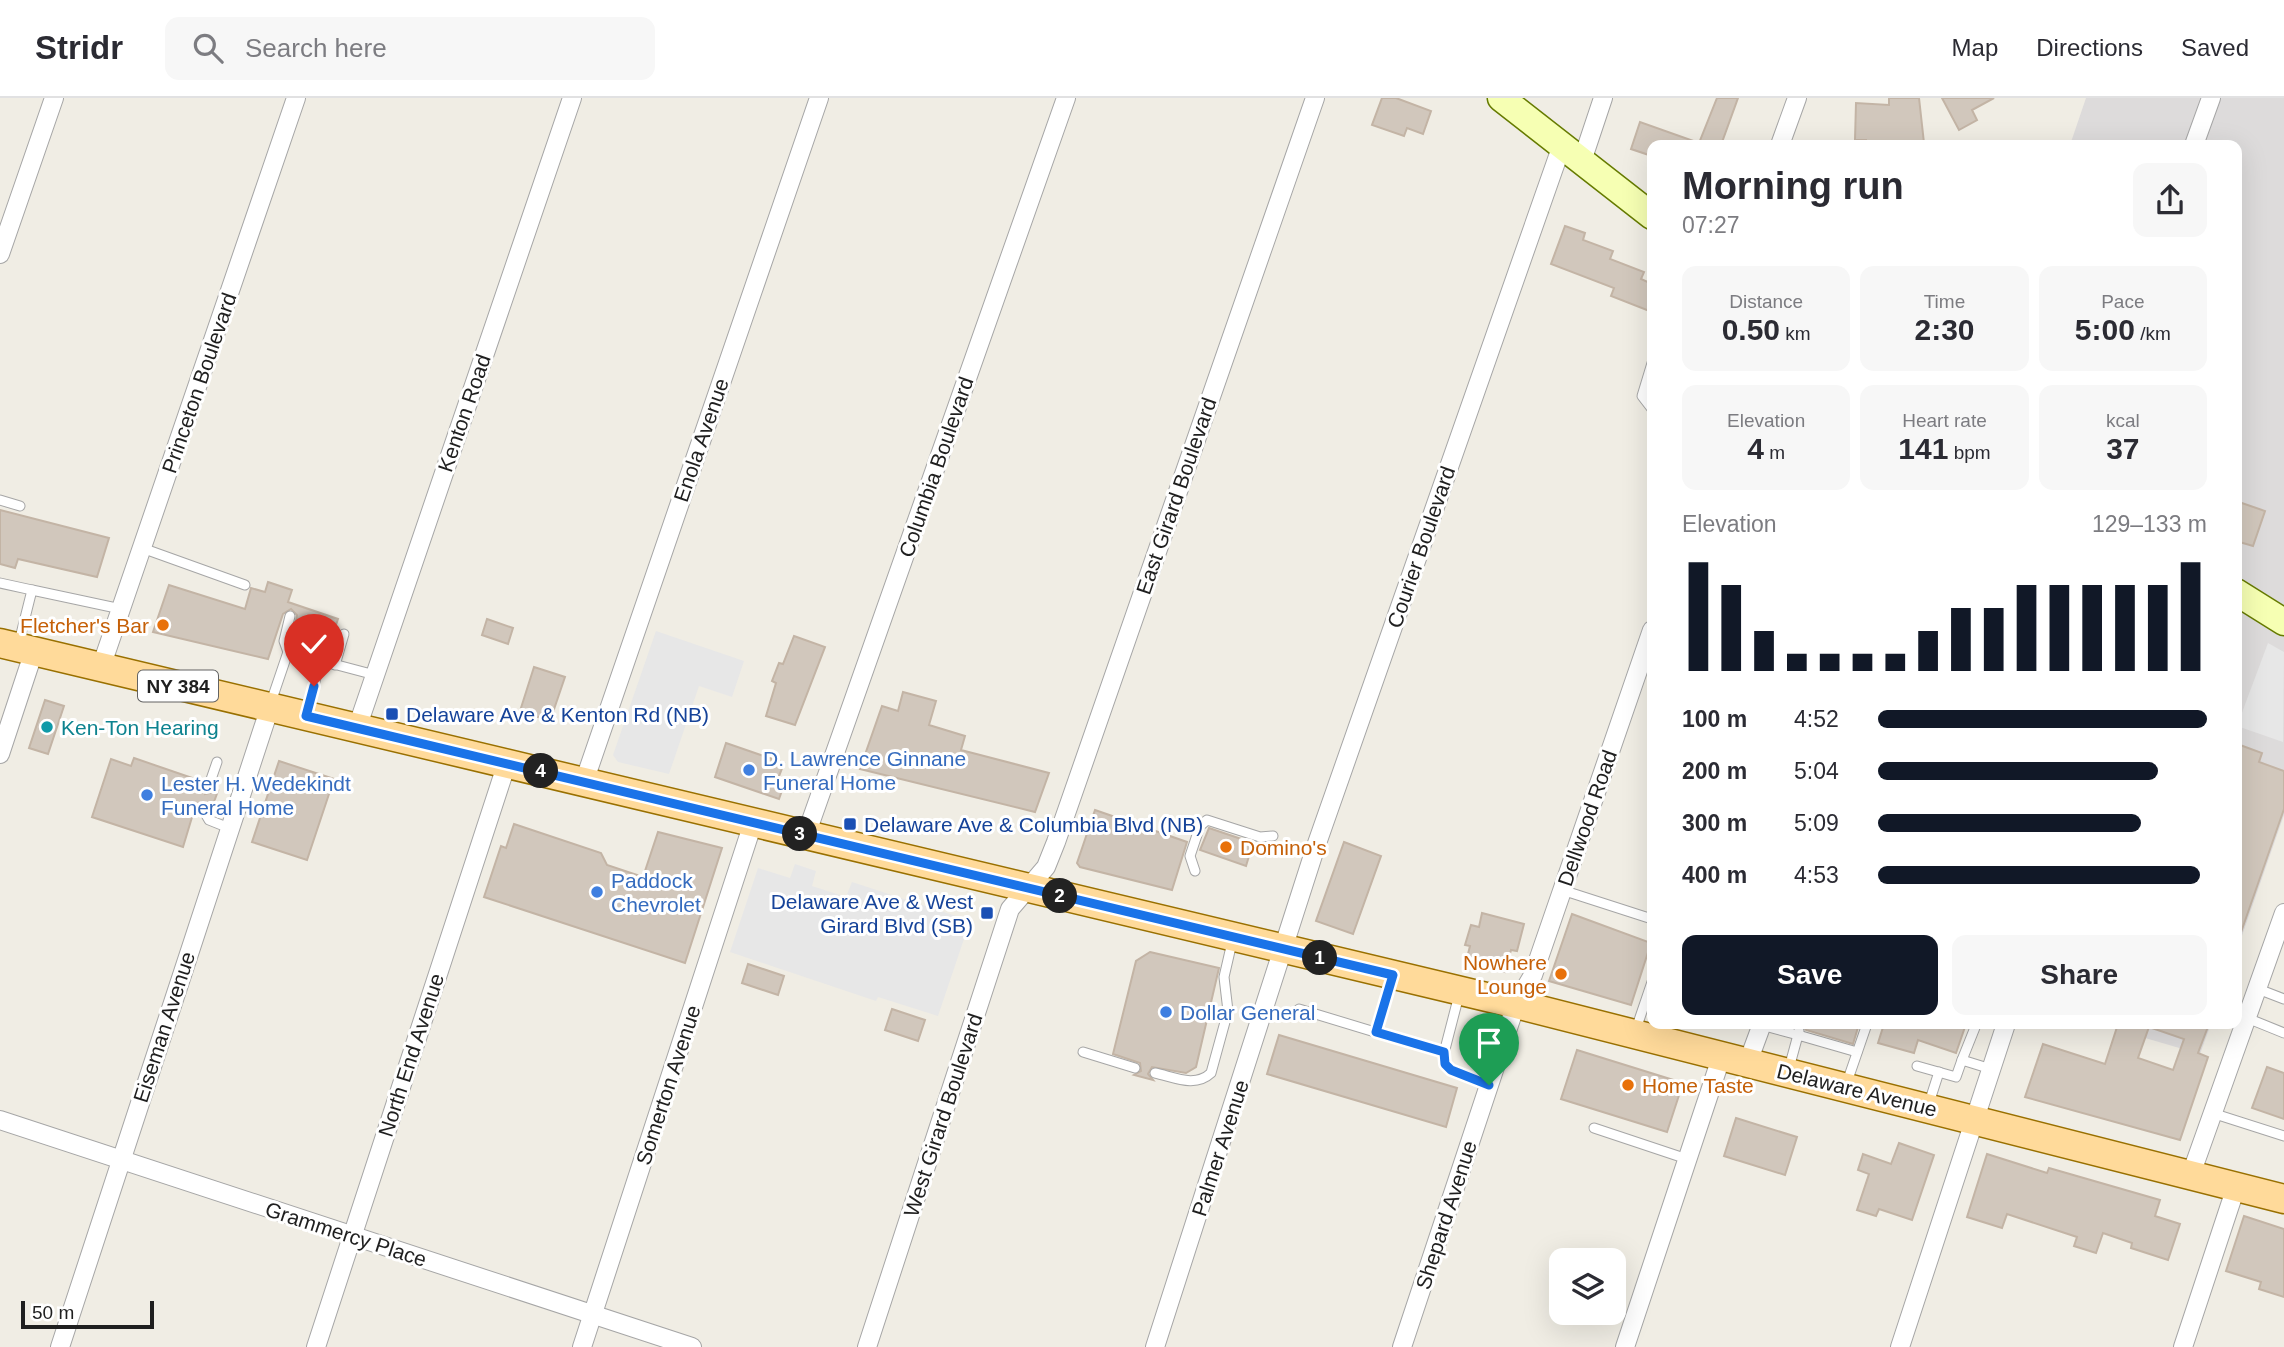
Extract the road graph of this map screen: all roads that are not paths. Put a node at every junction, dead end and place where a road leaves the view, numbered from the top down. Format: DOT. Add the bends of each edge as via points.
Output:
graph roads {
  1 [pos="54,98"];
  2 [pos="296,98"];
  3 [pos="572,98"];
  4 [pos="819,98"];
  5 [pos="1066,98"];
  6 [pos="1315,98"];
  7 [pos="1501,98"];
  8 [pos="1604,98"];
  9 [pos="1797,98"];
  10 [pos="2211,98"];
  11 [pos="1782,140"];
  12 [pos="2196,140"];
  13 [pos="1572,153"];
  14 [pos="1647,212"];
  15 [pos="0,254"];
  16 [pos="1647,381"];
  17 [pos="1647,402"];
  18 [pos="0,500"];
  19 [pos="20,506"];
  20 [pos="142,548"];
  21 [pos="0,583"];
  22 [pos="245,586"];
  23 [pos="32,590"];
  24 [pos="2242,597"];
  25 [pos="121,609"];
  26 [pos="290,617"];
  27 [pos="2284,622"];
  28 [pos="344,634"];
  29 [pos="1647,644"];
  30 [pos="17,647"];
  31 [pos="288,652"];
  32 [pos="320,661"];
  33 [pos="335,665"];
  34 [pos="101,667"];
  35 [pos="374,675"];
  36 [pos="270,707"];
  37 [pos="306,716"];
  38 [pos="357,728"];
  39 [pos="0,754"];
  40 [pos="217,762"];
  41 [pos="507,763"];
  42 [pos="584,782"];
  43 [pos="208,788"];
  44 [pos="202,808"];
  45 [pos="753,823"];
  46 [pos="229,828"];
  47 [pos="806,835"];
  48 [pos="1273,836"];
  49 [pos="1195,871"];
  50 [pos="1028,888"];
  51 [pos="1562,890"];
  52 [pos="1647,917"];
  53 [pos="2283,917"];
  54 [pos="1233,937"];
  55 [pos="2278,948"];
  56 [pos="1283,949"];
  57 [pos="1393,975"];
  58 [pos="2258,989"];
  59 [pos="1460,990"];
  60 [pos="1647,996"];
  61 [pos="2284,999"];
  62 [pos="1516,1004"];
  63 [pos="1299,1009"];
  64 [pos="2247,1018"];
  65 [pos="1757,1029"];
  66 [pos="1783,1029"];
  67 [pos="1865,1029"];
  68 [pos="1974,1029"];
  69 [pos="2004,1029"];
  70 [pos="1376,1032"];
  71 [pos="1634,1033"];
  72 [pos="1798,1033"];
  73 [pos="2284,1033"];
  74 [pos="1083,1052"];
  75 [pos="1444,1052"];
  76 [pos="1857,1052"];
  77 [pos="1735,1059"];
  78 [pos="1962,1060"];
  79 [pos="1917,1066"];
  80 [pos="1135,1068"];
  81 [pos="1991,1069"];
  82 [pos="1939,1072"];
  83 [pos="1155,1073"];
  84 [pos="1787,1073"];
  85 [pos="1489,1085"];
  86 [pos="1845,1087"];
  87 [pos="1927,1108"];
  88 [pos="2212,1113"];
  89 [pos="1974,1119"];
  90 [pos="0,1120"];
  91 [pos="1594,1128"];
  92 [pos="2284,1136"];
  93 [pos="1687,1159"];
  94 [pos="120,1160"];
  95 [pos="2190,1177"];
  96 [pos="2236,1187"];
  97 [pos="2284,1199"];
  98 [pos="351,1235"];
  99 [pos="593,1314"];
  100 [pos="60,1347"];
  101 [pos="316,1347"];
  102 [pos="582,1347"];
  103 [pos="692,1347"];
  104 [pos="867,1347"];
  105 [pos="1155,1347"];
  106 [pos="1402,1347"];
  107 [pos="1625,1347"];
  108 [pos="1899,1347"];
  109 [pos="2183,1347"];
  1 -- 15 [label="street"];
  2 -- 20 [label="street, Princeton Boulevard"];
  3 -- 35 [label="street, Kenton Road"];
  4 -- 42 [label="street, Enola Avenue"];
  5 -- 47 [label="street, Columbia Boulevard"];
  6 -- 50 [label="street, East Girard Boulevard" via="1056,842 1046,867"];
  7 -- 13 [label="street"];
  8 -- 13 [label="street, Courier Boulevard"];
  9 -- 11 [label="street"];
  10 -- 12 [label="street"];
  13 -- 14 [label="street"];
  13 -- 56 [label="street, Courier Boulevard" via="1319,836"];
  16 -- 17 [label="lane" via="1643,396"];
  18 -- 19 [label="lane"];
  20 -- 22 [label="lane"];
  20 -- 25 [label="street, Princeton Boulevard"];
  21 -- 23 [label="lane"];
  23 -- 25 [label="lane"];
  23 -- 30 [label="lane"];
  24 -- 27 [label="street"];
  25 -- 34 [label="street, Princeton Boulevard"];
  26 -- 31 [label="lane" via="284,641"];
  28 -- 33 [label="lane"];
  29 -- 51 [label="street, Dellwood Road"];
  30 -- 34 [label="main road, Delaware Avenue / NY 384"];
  30 -- 39 [label="street"];
  31 -- 32 [label="lane"];
  31 -- 36 [label="lane"];
  32 -- 33 [label="lane"];
  32 -- 37 [label="lane"];
  33 -- 35 [label="lane"];
  34 -- 36 [label="main road, Delaware Avenue / NY 384"];
  35 -- 38 [label="street, Kenton Road"];
  36 -- 37 [label="main road, Delaware Avenue / NY 384"];
  36 -- 46 [label="street, Eiseman Avenue"];
  37 -- 38 [label="main road, Delaware Avenue / NY 384"];
  38 -- 41 [label="main road, Delaware Avenue / NY 384"];
  40 -- 43 [label="lane"];
  41 -- 42 [label="main road, Delaware Avenue / NY 384"];
  41 -- 98 [label="street, North End Avenue"];
  42 -- 45 [label="main road, Delaware Avenue / NY 384"];
  44 -- 46 [label="lane" via="209,820"];
  45 -- 47 [label="main road, Delaware Avenue / NY 384"];
  45 -- 99 [label="street, Somerton Avenue"];
  46 -- 94 [label="street, Eiseman Avenue"];
  47 -- 50 [label="main road, Delaware Avenue / NY 384"];
  48 -- 49 [label="lane" via="1207,820 1200,826 1189,856"];
  50 -- 54 [label="main road, Delaware Avenue / NY 384"];
  50 -- 104 [label="street, West Girard Boulevard" via="1010,909"];
  51 -- 52 [label="lane"];
  51 -- 62 [label="street, Dellwood Road" via="1533,975"];
  53 -- 55 [label="street"];
  54 -- 56 [label="main road, Delaware Avenue / NY 384"];
  54 -- 83 [label="lane" via="1224,977 1228,1011 1211,1073 1191,1082"];
  55 -- 58 [label="street"];
  56 -- 57 [label="main road, Delaware Avenue / NY 384"];
  56 -- 105 [label="street, Palmer Avenue"];
  57 -- 59 [label="main road, Delaware Avenue / NY 384"];
  57 -- 70 [label="lane"];
  58 -- 61 [label="lane"];
  58 -- 64 [label="street"];
  59 -- 62 [label="main road, Delaware Avenue / NY 384"];
  59 -- 75 [label="lane"];
  60 -- 71 [label="lane"];
  62 -- 71 [label="main road, Delaware Avenue / NY 384"];
  62 -- 85 [label="street, Shepard Avenue"];
  63 -- 70 [label="lane"];
  64 -- 73 [label="lane"];
  64 -- 88 [label="street"];
  65 -- 77 [label="street"];
  66 -- 72 [label="lane"];
  67 -- 76 [label="lane"];
  68 -- 78 [label="lane"];
  69 -- 81 [label="street"];
  70 -- 75 [label="lane"];
  71 -- 77 [label="main road, Delaware Avenue / NY 384"];
  72 -- 76 [label="lane"];
  72 -- 84 [label="lane"];
  74 -- 80 [label="lane"];
  75 -- 85 [label="lane" via="1451,1070"];
  76 -- 86 [label="lane"];
  77 -- 84 [label="main road, Delaware Avenue / NY 384"];
  77 -- 93 [label="street"];
  78 -- 81 [label="lane"];
  78 -- 82 [label="lane" via="1956,1077"];
  79 -- 82 [label="lane"];
  81 -- 89 [label="street"];
  82 -- 87 [label="lane"];
  84 -- 86 [label="main road, Delaware Avenue / NY 384"];
  85 -- 106 [label="street, Shepard Avenue"];
  86 -- 87 [label="main road, Delaware Avenue / NY 384"];
  87 -- 89 [label="main road, Delaware Avenue / NY 384"];
  88 -- 92 [label="lane"];
  88 -- 95 [label="street"];
  89 -- 95 [label="main road, Delaware Avenue / NY 384"];
  89 -- 108 [label="street"];
  90 -- 94 [label="street, Grammercy Place"];
  91 -- 93 [label="lane"];
  93 -- 107 [label="street"];
  94 -- 98 [label="street, Grammercy Place"];
  94 -- 100 [label="street, Eiseman Avenue"];
  95 -- 96 [label="main road, Delaware Avenue / NY 384"];
  96 -- 97 [label="main road, Delaware Avenue / NY 384"];
  96 -- 109 [label="street"];
  98 -- 99 [label="street, Grammercy Place"];
  98 -- 101 [label="street, North End Avenue"];
  99 -- 102 [label="street, Somerton Avenue"];
  99 -- 103 [label="street, Grammercy Place"];
}
